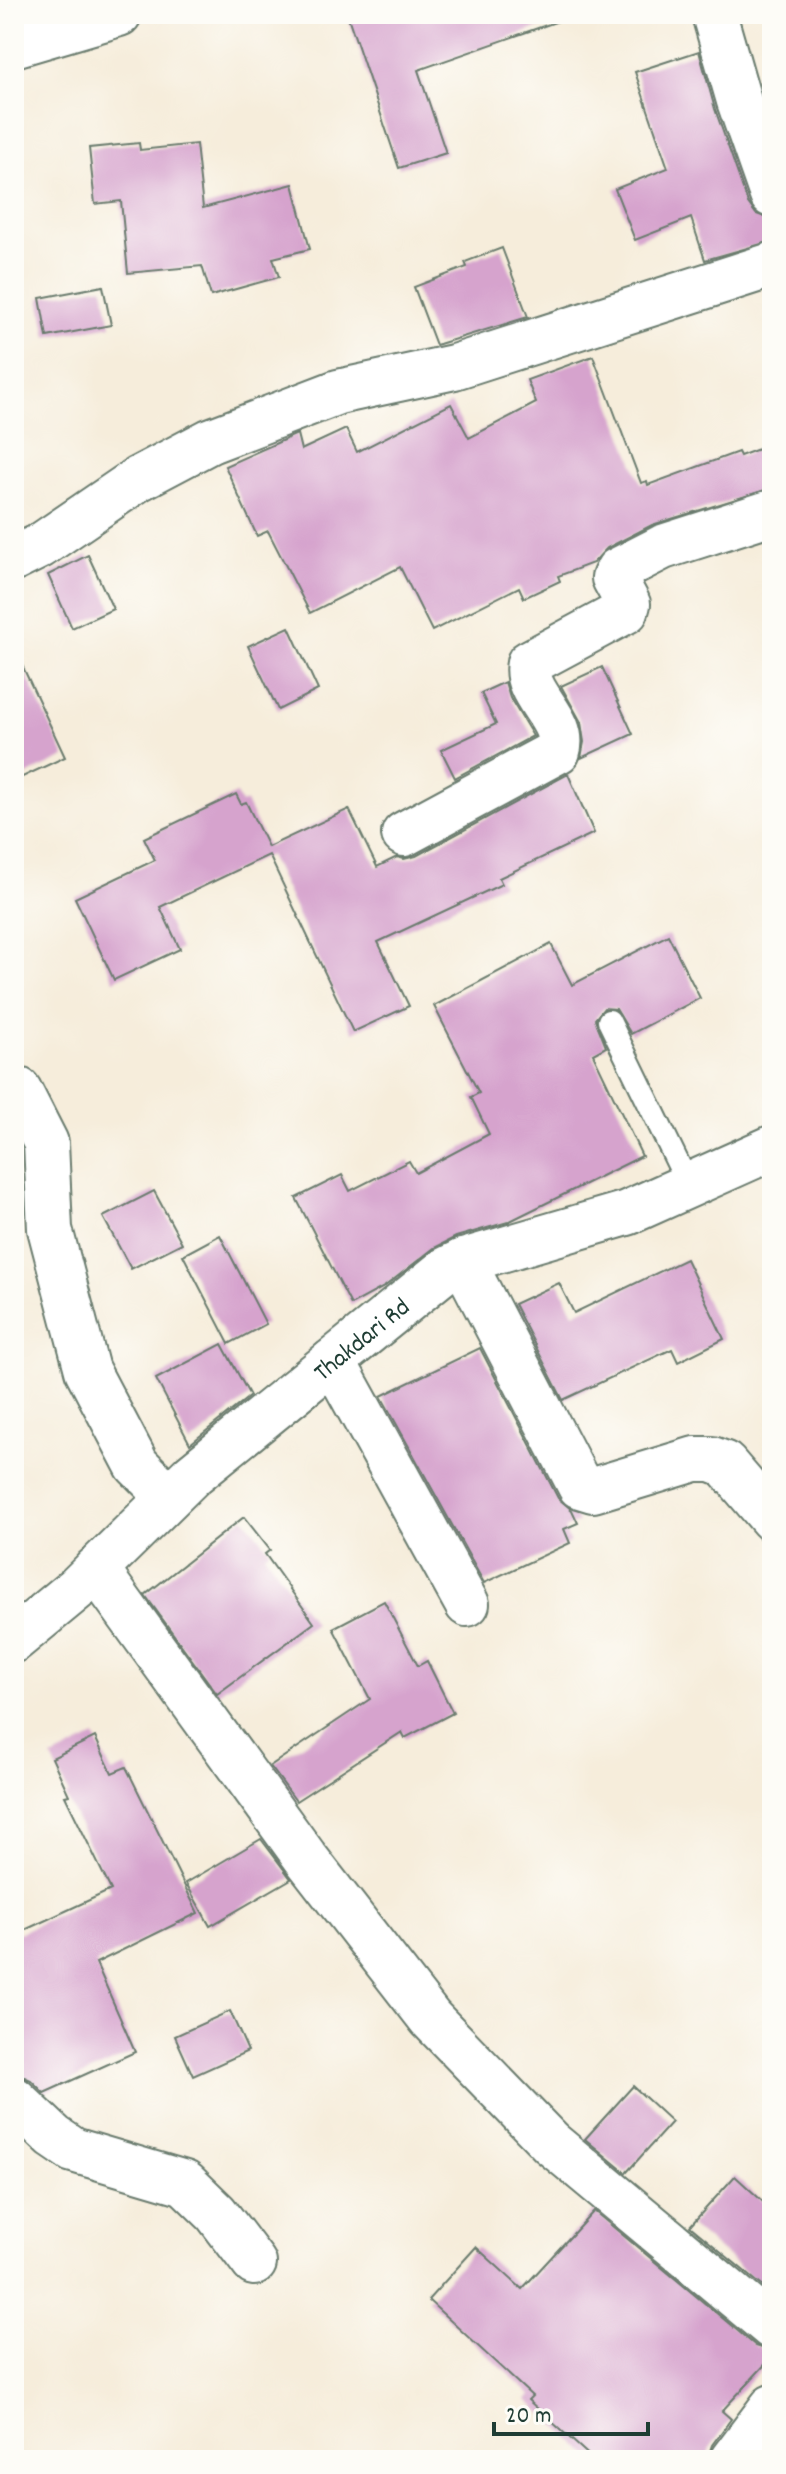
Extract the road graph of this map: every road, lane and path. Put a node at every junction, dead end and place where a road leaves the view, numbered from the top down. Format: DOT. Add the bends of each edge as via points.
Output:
graph roads {
  1 [pos="119,14"];
  2 [pos="714,14"];
  3 [pos="14,45"];
  4 [pos="772,195"];
  5 [pos="772,265"];
  6 [pos="772,512"];
  7 [pos="14,559"];
  8 [pos="404,834"];
  9 [pos="609,1021"];
  10 [pos="14,1089"];
  11 [pos="772,1148"];
  12 [pos="689,1186"];
  13 [pos="463,1261"];
  14 [pos="333,1361"];
  15 [pos="169,1497"];
  16 [pos="772,1519"];
  17 [pos="96,1569"];
  18 [pos="467,1604"];
  19 [pos="14,1640"];
  20 [pos="14,2099"];
  21 [pos="254,2263"];
  22 [pos="772,2327"];
  23 [pos="772,2407"];
  24 [pos="732,2460"];
  1 -- 3 [label="street"];
  2 -- 4 [label="street"];
  5 -- 7 [label="street" via="454,367 338,392 210,441 138,479"];
  6 -- 8 [label="street" via="663,547 618,570 614,578 628,604 626,611 529,663 528,678 560,736 558,751"];
  9 -- 12 [label="lane"];
  10 -- 15 [label="street" via="46,1143 50,1229 87,1370 137,1465"];
  11 -- 12 [label="street, Thakdari Rd"];
  12 -- 13 [label="street, Thakdari Rd" via="627,1213"];
  13 -- 14 [label="street, Thakdari Rd"];
  13 -- 16 [label="street" via="580,1486 593,1490 695,1459 712,1459 725,1464"];
  14 -- 15 [label="street, Thakdari Rd"];
  14 -- 18 [label="street"];
  15 -- 17 [label="street, Thakdari Rd"];
  17 -- 19 [label="street, Thakdari Rd"];
  17 -- 22 [label="street" via="296,1845 430,2018 551,2143"];
  20 -- 21 [label="street" via="73,2150 185,2183"];
  23 -- 24 [label="street"];
}
